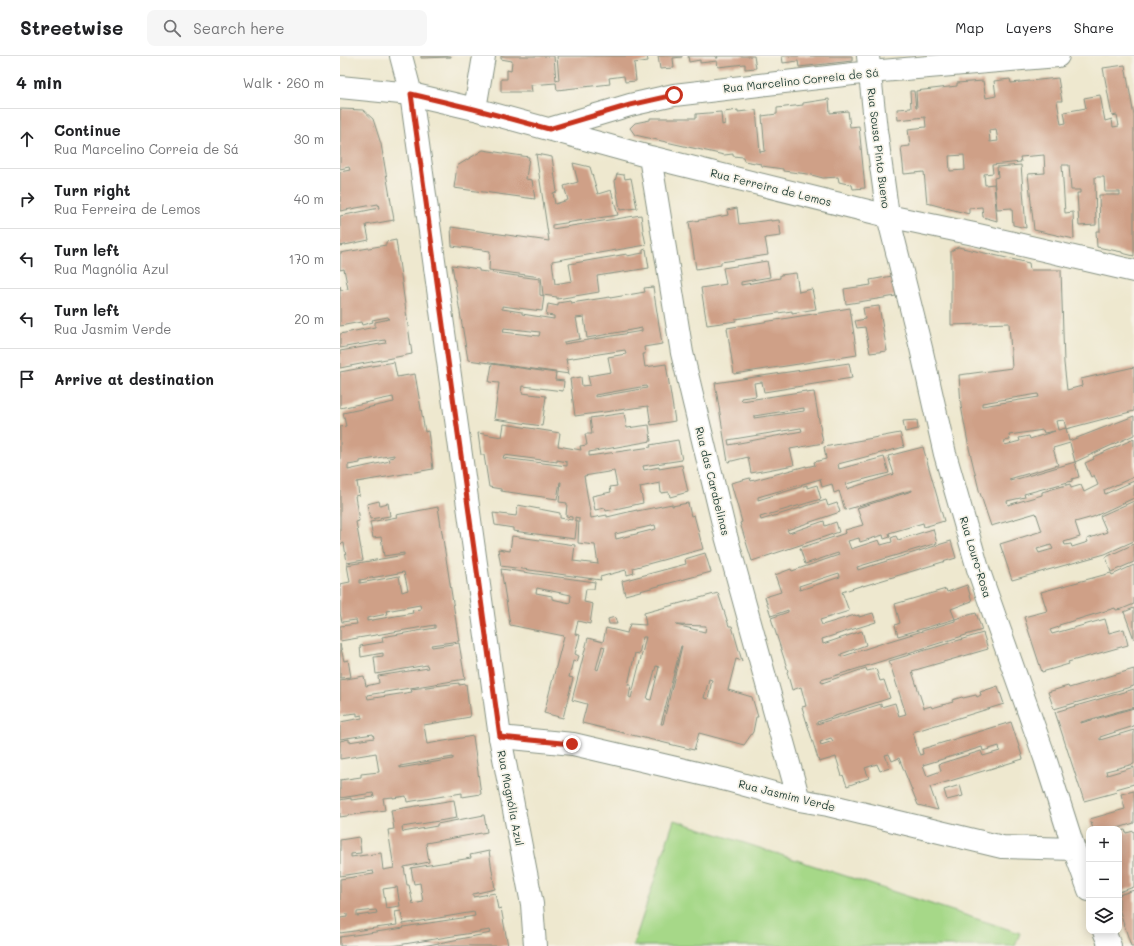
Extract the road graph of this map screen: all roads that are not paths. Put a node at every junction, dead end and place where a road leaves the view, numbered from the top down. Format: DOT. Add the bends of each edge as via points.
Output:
graph roads {
  1 [pos="401,56"];
  2 [pos="484,56"];
  3 [pos="1058,56"];
  4 [pos="869,64"];
  5 [pos="340,87"];
  6 [pos="411,94"];
  7 [pos="474,109"];
  8 [pos="549,129"];
  9 [pos="650,156"];
  10 [pos="888,216"];
  11 [pos="1134,271"];
  12 [pos="500,737"];
  13 [pos="800,800"];
  14 [pos="1074,849"];
  15 [pos="1086,882"];
  16 [pos="1105,934"];
  17 [pos="535,946"];
  18 [pos="1110,946"];
  1 -- 6 [label="street, Rua Magnólia Azul"];
  2 -- 7 [label="street"];
  3 -- 4 [label="street, Rua Marcelino Correia de Sá"];
  4 -- 8 [label="street, Rua Marcelino Correia de Sá" via="674,95"];
  4 -- 10 [label="street, Rua Sousa Pinto Bueno"];
  5 -- 6 [label="street, Rua Ferreira de Lemos"];
  6 -- 7 [label="street, Rua Ferreira de Lemos"];
  6 -- 12 [label="street, Rua Magnólia Azul"];
  7 -- 8 [label="street, Rua Ferreira de Lemos"];
  8 -- 9 [label="street, Rua Ferreira de Lemos"];
  9 -- 10 [label="street, Rua Ferreira de Lemos"];
  9 -- 13 [label="street, Rua das Carabelinas" via="682,353 726,536"];
  10 -- 11 [label="street, Rua Ferreira de Lemos"];
  10 -- 14 [label="street, Rua Louro-Rosa" via="945,454 978,569 1045,758"];
  12 -- 13 [label="street, Rua Jasmim Verde" via="572,744 727,780"];
  12 -- 17 [label="street, Rua Magnólia Azul" via="532,904"];
  13 -- 14 [label="street, Rua Jasmim Verde" via="1002,847"];
  14 -- 15 [label="street, Rua Louro-Rosa"];
  16 -- 18 [label="street"];
}
